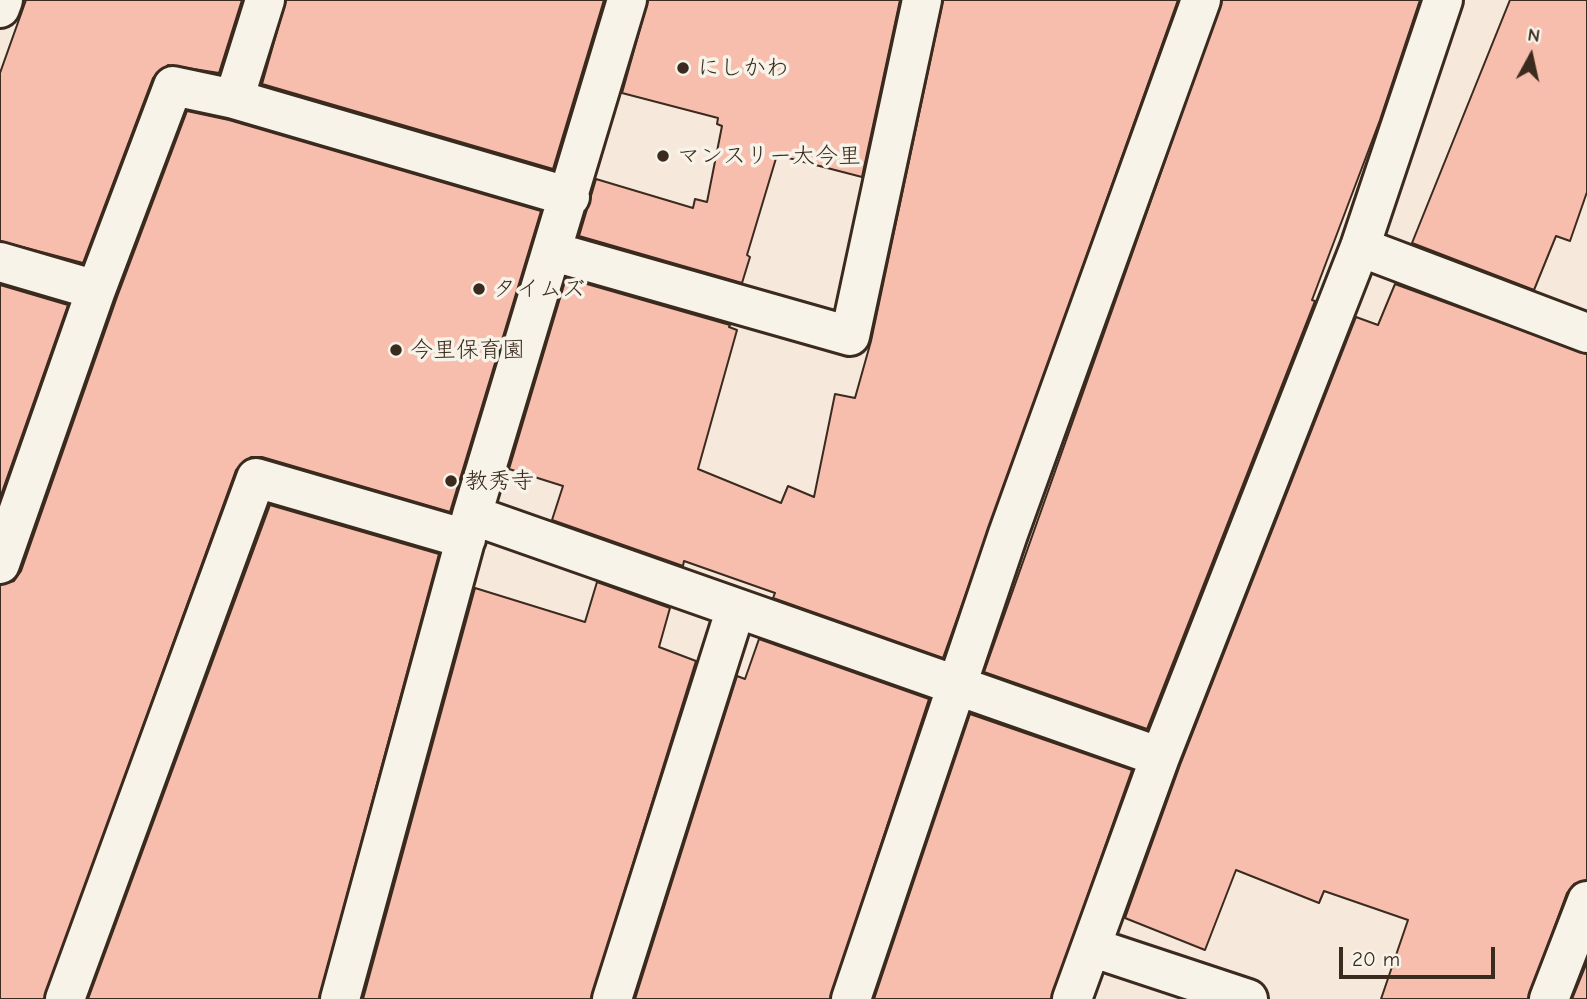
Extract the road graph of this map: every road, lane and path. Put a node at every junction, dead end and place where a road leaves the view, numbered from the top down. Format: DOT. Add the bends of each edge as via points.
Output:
graph roads {
  1 [pos="3,0"];
  2 [pos="265,0"];
  3 [pos="628,0"];
  4 [pos="922,0"];
  5 [pos="1201,0"];
  6 [pos="1443,0"];
  7 [pos="0,8"];
  8 [pos="234,99"];
  9 [pos="570,197"];
  10 [pos="1360,247"];
  11 [pos="554,252"];
  12 [pos="0,262"];
  13 [pos="96,290"];
  14 [pos="1587,333"];
  15 [pos="469,527"];
  16 [pos="0,564"];
  17 [pos="736,608"];
  18 [pos="957,686"];
  19 [pos="1160,757"];
  20 [pos="1587,901"];
  21 [pos="1091,947"];
  22 [pos="65,999"];
  23 [pos="340,999"];
  24 [pos="612,999"];
  25 [pos="851,999"];
  26 [pos="1072,999"];
  27 [pos="1248,999"];
  28 [pos="1549,999"];
  1 -- 7 [label="street"];
  2 -- 8 [label="street"];
  3 -- 9 [label="street"];
  4 -- 11 [label="street" via="850,336"];
  5 -- 18 [label="street"];
  6 -- 10 [label="street"];
  8 -- 9 [label="street"];
  8 -- 13 [label="street" via="173,86"];
  9 -- 11 [label="street"];
  10 -- 14 [label="street"];
  10 -- 19 [label="street"];
  11 -- 15 [label="street"];
  12 -- 13 [label="street"];
  13 -- 16 [label="street"];
  15 -- 17 [label="street"];
  15 -- 22 [label="street" via="256,478"];
  15 -- 23 [label="street"];
  17 -- 18 [label="street"];
  17 -- 24 [label="street"];
  18 -- 19 [label="street"];
  18 -- 25 [label="street"];
  19 -- 21 [label="street"];
  20 -- 28 [label="street"];
  21 -- 26 [label="street"];
  21 -- 27 [label="street"];
}
